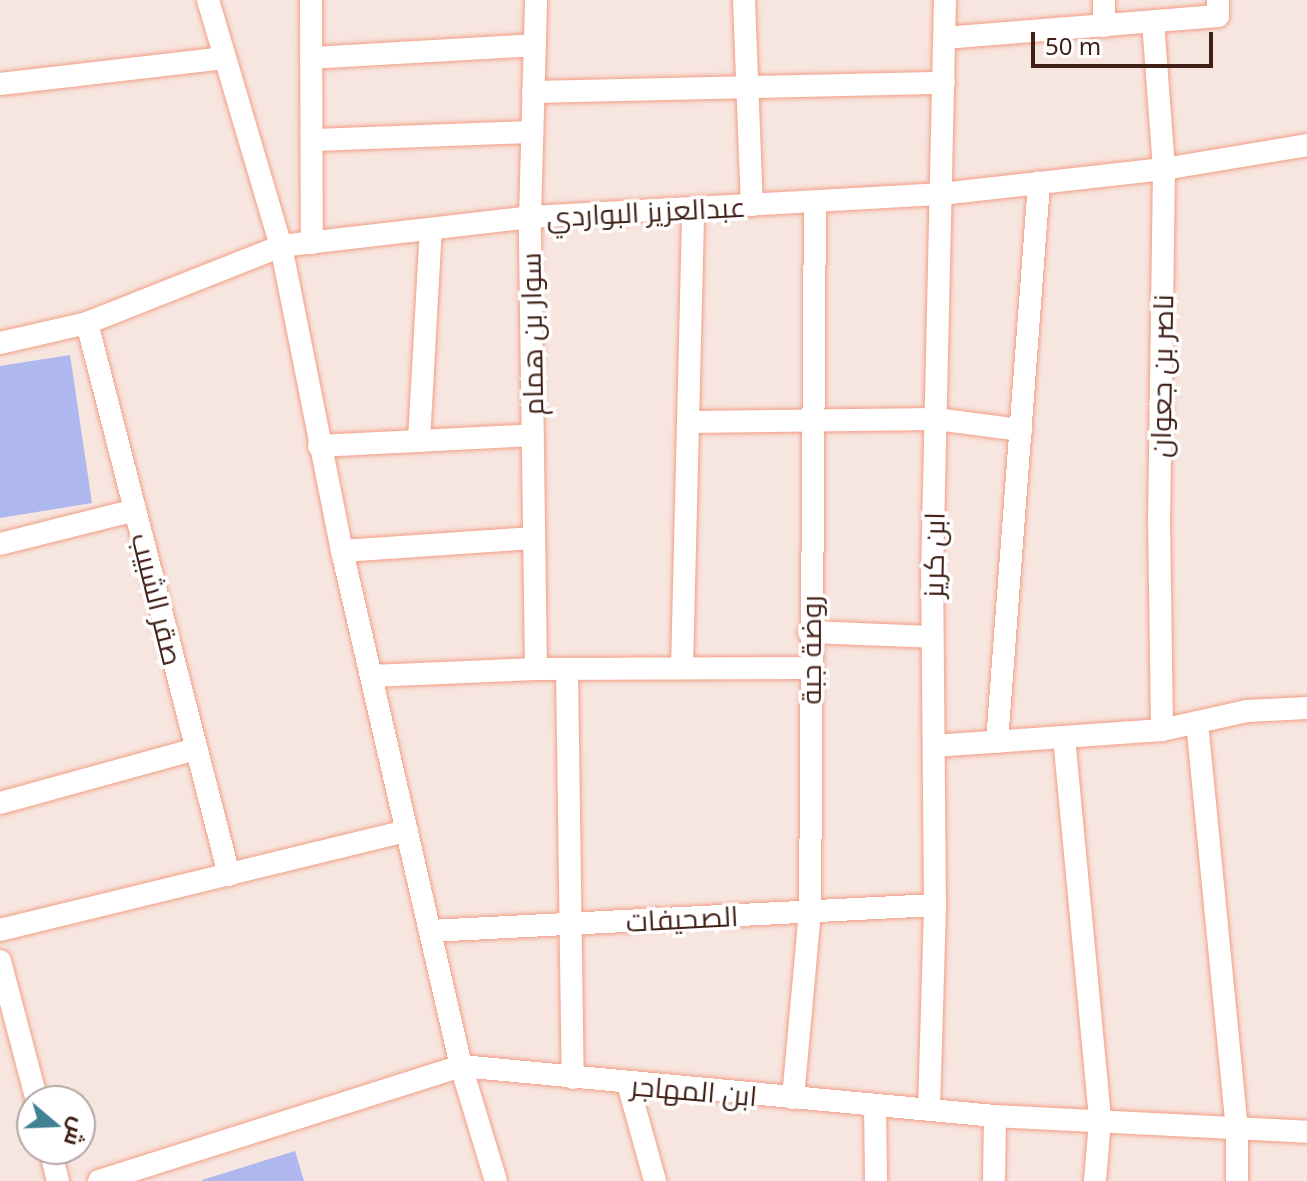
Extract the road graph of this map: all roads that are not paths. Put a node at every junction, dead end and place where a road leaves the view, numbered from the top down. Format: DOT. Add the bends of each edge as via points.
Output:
graph roads {
  1 [pos="208,0"];
  2 [pos="311,0"];
  3 [pos="536,0"];
  4 [pos="744,0"];
  5 [pos="945,0"];
  6 [pos="1104,0"];
  7 [pos="1218,8"];
  8 [pos="1153,22"];
  9 [pos="1104,26"];
  10 [pos="944,38"];
  11 [pos="535,45"];
  12 [pos="225,58"];
  13 [pos="311,58"];
  14 [pos="944,83"];
  15 [pos="0,84"];
  16 [pos="748,87"];
  17 [pos="533,92"];
  18 [pos="532,132"];
  19 [pos="312,140"];
  20 [pos="1307,145"];
  21 [pos="1164,169"];
  22 [pos="1039,183"];
  23 [pos="941,194"];
  24 [pos="815,202"];
  25 [pos="752,205"];
  26 [pos="693,208"];
  27 [pos="530,217"];
  28 [pos="431,229"];
  29 [pos="312,243"];
  30 [pos="281,246"];
  31 [pos="87,323"];
  32 [pos="0,343"];
  33 [pos="936,419"];
  34 [pos="688,422"];
  35 [pos="812,423"];
  36 [pos="1021,430"];
  37 [pos="533,435"];
  38 [pos="419,441"];
  39 [pos="319,446"];
  40 [pos="135,510"];
  41 [pos="534,538"];
  42 [pos="0,544"];
  43 [pos="342,551"];
  44 [pos="809,632"];
  45 [pos="932,637"];
  46 [pos="682,668"];
  47 [pos="809,668"];
  48 [pos="536,669"];
  49 [pos="567,669"];
  50 [pos="371,676"];
  51 [pos="1307,708"];
  52 [pos="1197,722"];
  53 [pos="1162,730"];
  54 [pos="1064,737"];
  55 [pos="997,742"];
  56 [pos="934,746"];
  57 [pos="196,749"];
  58 [pos="0,803"];
  59 [pos="407,831"];
  60 [pos="229,875"];
  61 [pos="935,905"];
  62 [pos="810,912"];
  63 [pos="571,924"];
  64 [pos="0,930"];
  65 [pos="430,931"];
  66 [pos="0,961"];
  67 [pos="461,1066"];
  68 [pos="573,1078"];
  69 [pos="628,1084"];
  70 [pos="33,1085"];
  71 [pos="793,1098"];
  72 [pos="875,1105"];
  73 [pos="929,1110"];
  74 [pos="995,1116"];
  75 [pos="1100,1121"];
  76 [pos="1237,1129"];
  77 [pos="1307,1132"];
  78 [pos="144,1174"];
  79 [pos="99,1181"];
  80 [pos="496,1181"];
  81 [pos="655,1181"];
  82 [pos="876,1181"];
  83 [pos="994,1181"];
  84 [pos="1095,1181"];
  85 [pos="1237,1181"];
  1 -- 12 [label="street"];
  2 -- 13 [label="street"];
  3 -- 11 [label="street, سوار بن همام"];
  4 -- 16 [label="street"];
  5 -- 10 [label="street, ابن كريز"];
  6 -- 9 [label="street"];
  7 -- 8 [label="street"];
  8 -- 9 [label="street"];
  8 -- 21 [label="street, ناصر بن جعوان"];
  9 -- 10 [label="street"];
  10 -- 14 [label="street, ابن كريز"];
  11 -- 13 [label="street"];
  11 -- 17 [label="street, سوار بن همام"];
  12 -- 15 [label="street"];
  12 -- 30 [label="street"];
  13 -- 19 [label="street"];
  14 -- 16 [label="street"];
  14 -- 23 [label="street, ابن كريز"];
  16 -- 17 [label="street"];
  16 -- 25 [label="street"];
  17 -- 18 [label="street, سوار بن همام"];
  18 -- 19 [label="street"];
  18 -- 27 [label="street, سوار بن همام"];
  19 -- 29 [label="street"];
  20 -- 21 [label="street, عبدالعزيز البواردي"];
  21 -- 22 [label="street, عبدالعزيز البواردي"];
  21 -- 53 [label="street, ناصر بن جعوان"];
  22 -- 23 [label="street, عبدالعزيز البواردي"];
  22 -- 36 [label="street"];
  23 -- 24 [label="street, عبدالعزيز البواردي"];
  23 -- 33 [label="street, ابن كريز"];
  24 -- 25 [label="street, عبدالعزيز البواردي"];
  24 -- 35 [label="street, روضة جبة"];
  25 -- 26 [label="street, عبدالعزيز البواردي"];
  26 -- 27 [label="street, عبدالعزيز البواردي"];
  26 -- 34 [label="street"];
  27 -- 28 [label="street, عبدالعزيز البواردي"];
  27 -- 37 [label="street, سوار بن همام"];
  28 -- 29 [label="street, عبدالعزيز البواردي"];
  28 -- 38 [label="street"];
  29 -- 30 [label="street, عبدالعزيز البواردي"];
  30 -- 31 [label="street, عبدالعزيز البواردي"];
  30 -- 39 [label="street"];
  31 -- 32 [label="street, عبدالعزيز البواردي"];
  31 -- 40 [label="street, صقر الشبيب"];
  33 -- 35 [label="street"];
  33 -- 36 [label="street"];
  33 -- 45 [label="street, ابن كريز"];
  34 -- 35 [label="street"];
  34 -- 46 [label="street"];
  35 -- 44 [label="street, روضة جبة"];
  36 -- 55 [label="street"];
  37 -- 38 [label="street"];
  37 -- 41 [label="street, سوار بن همام"];
  38 -- 39 [label="street"];
  39 -- 43 [label="street"];
  40 -- 42 [label="street"];
  40 -- 57 [label="street, صقر الشبيب"];
  41 -- 43 [label="street"];
  41 -- 48 [label="street, سوار بن همام"];
  43 -- 50 [label="street"];
  44 -- 45 [label="street"];
  44 -- 47 [label="street, روضة جبة"];
  45 -- 56 [label="street, ابن كريز"];
  46 -- 47 [label="street"];
  46 -- 49 [label="street"];
  47 -- 62 [label="street, روضة جبة"];
  48 -- 49 [label="street"];
  48 -- 50 [label="street"];
  49 -- 63 [label="street"];
  50 -- 59 [label="street"];
  51 -- 52 [label="street" via="1247,711"];
  52 -- 53 [label="street"];
  52 -- 76 [label="street"];
  53 -- 54 [label="street"];
  54 -- 55 [label="street"];
  54 -- 75 [label="street"];
  55 -- 56 [label="street"];
  56 -- 61 [label="street, ابن كريز"];
  57 -- 58 [label="street"];
  57 -- 60 [label="street, صقر الشبيب"];
  59 -- 60 [label="street"];
  59 -- 65 [label="street"];
  60 -- 64 [label="street"];
  61 -- 62 [label="street, الصحيفات"];
  61 -- 73 [label="street, ابن كريز"];
  62 -- 63 [label="street, الصحيفات"];
  62 -- 71 [label="street, روضة جبة"];
  63 -- 65 [label="street, الصحيفات"];
  63 -- 68 [label="street"];
  65 -- 67 [label="street"];
  66 -- 70 [label="street"];
  67 -- 68 [label="street, ابن المهاجر"];
  67 -- 78 [label="street, ابن المهاجر"];
  67 -- 80 [label="street"];
  68 -- 69 [label="street, ابن المهاجر"];
  69 -- 71 [label="street, ابن المهاجر"];
  69 -- 81 [label="street"];
  71 -- 72 [label="street, ابن المهاجر"];
  72 -- 73 [label="street, ابن المهاجر"];
  72 -- 82 [label="street"];
  73 -- 74 [label="street, ابن المهاجر"];
  74 -- 75 [label="street, ابن المهاجر"];
  74 -- 83 [label="street"];
  75 -- 76 [label="street, ابن المهاجر"];
  75 -- 84 [label="street"];
  76 -- 77 [label="street, ابن المهاجر"];
  76 -- 85 [label="street"];
  78 -- 79 [label="street, ابن المهاجر"];
}
